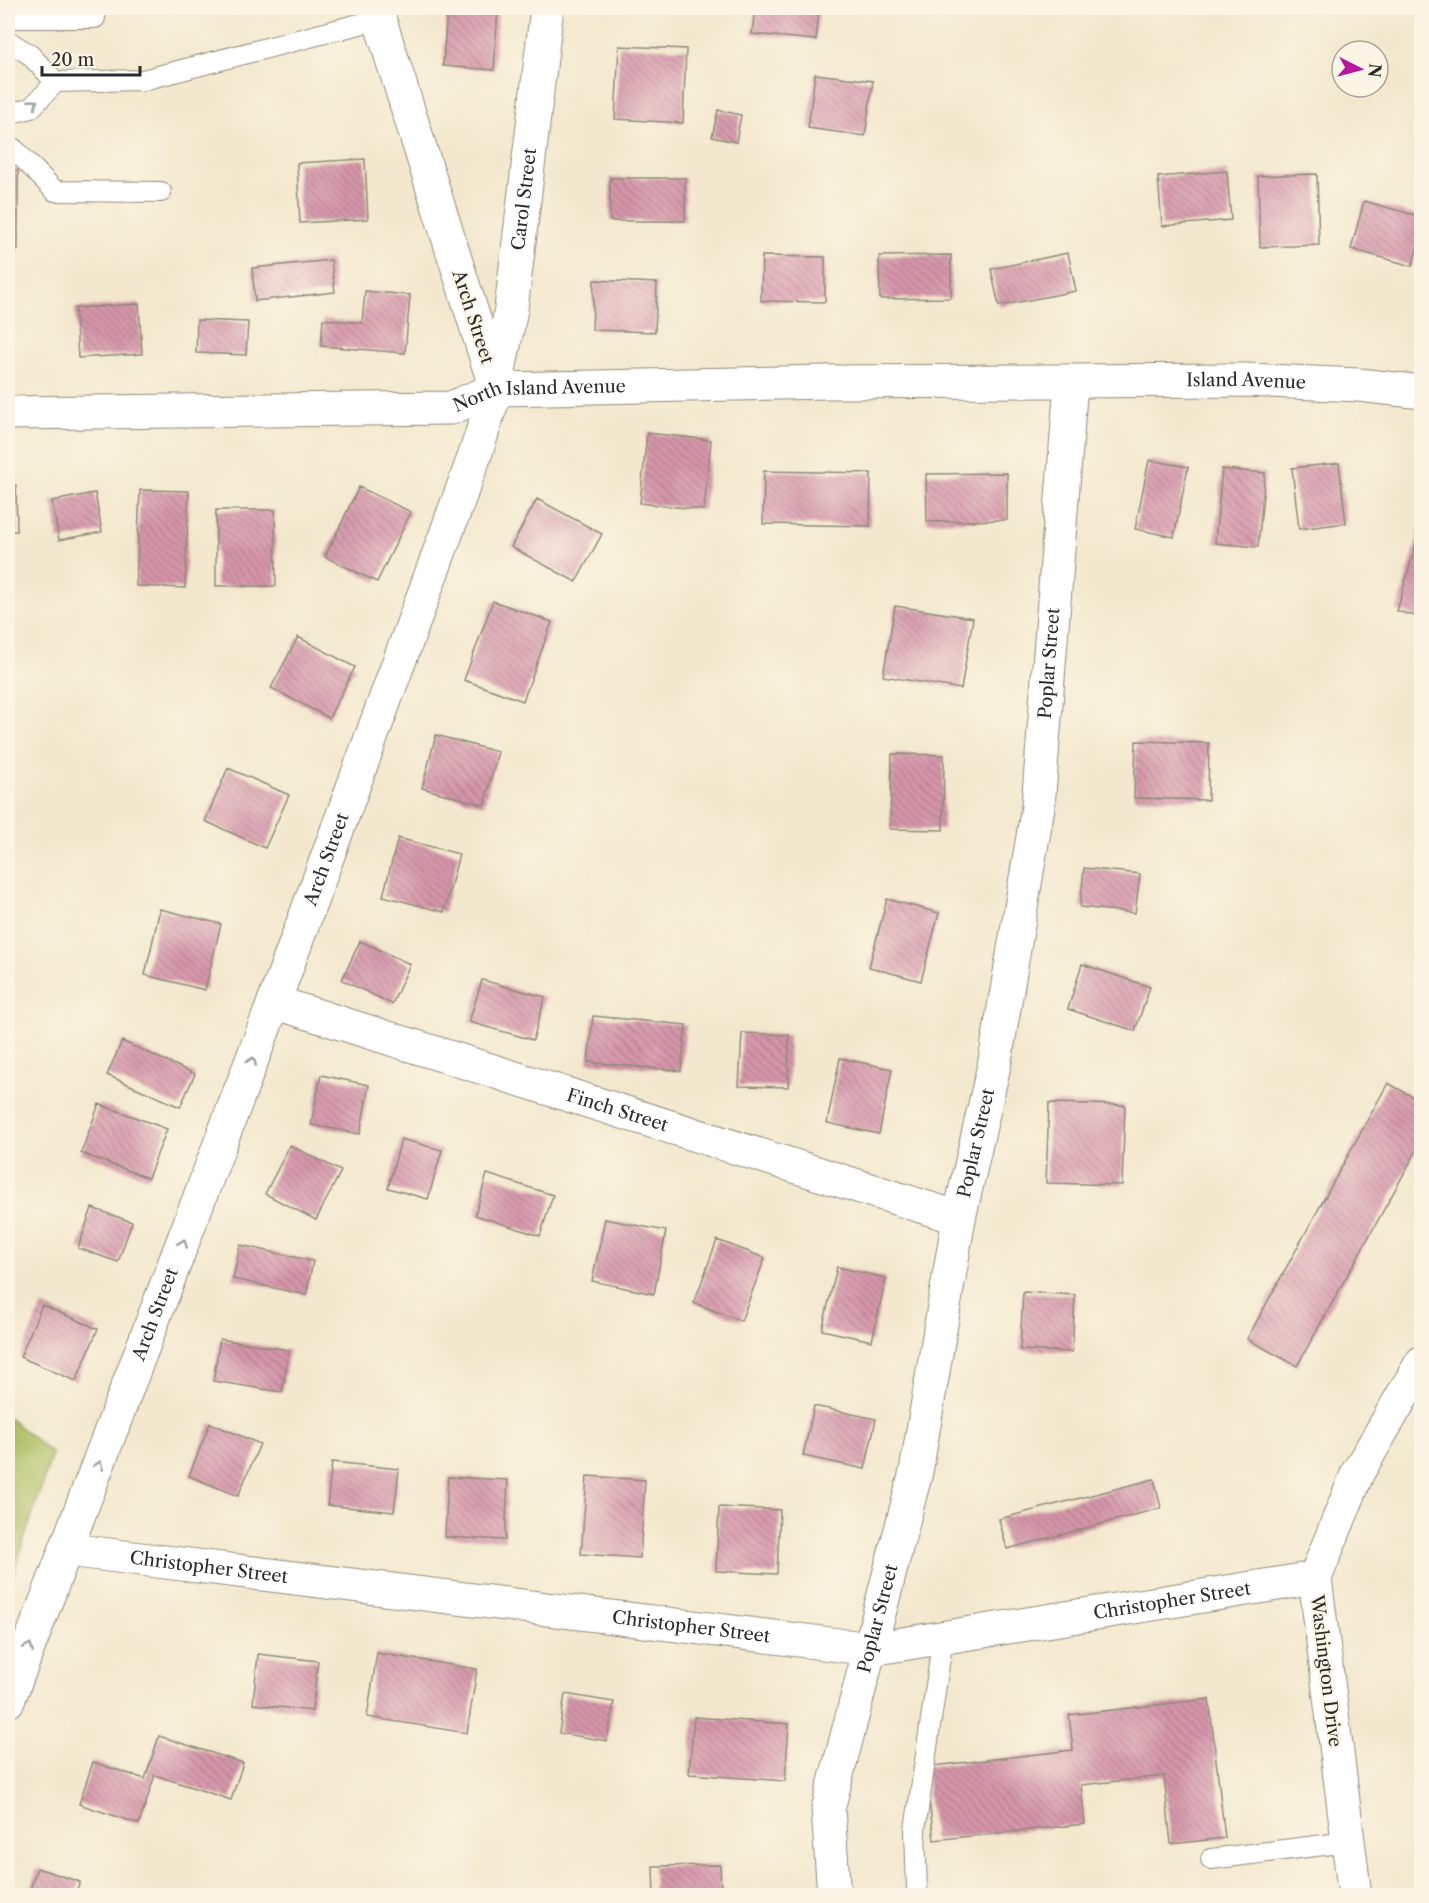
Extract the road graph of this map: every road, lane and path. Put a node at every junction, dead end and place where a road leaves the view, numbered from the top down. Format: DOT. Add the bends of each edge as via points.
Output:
graph roads {
  1 [pos="94,8"];
  2 [pos="547,8"];
  3 [pos="377,13"];
  4 [pos="8,18"];
  5 [pos="8,41"];
  6 [pos="56,82"];
  7 [pos="8,114"];
  8 [pos="8,148"];
  9 [pos="161,192"];
  10 [pos="1071,383"];
  11 [pos="496,389"];
  12 [pos="1422,392"];
  13 [pos="8,413"];
  14 [pos="274,1002"];
  15 [pos="959,1218"];
  16 [pos="1422,1362"];
  17 [pos="68,1550"];
  18 [pos="1315,1578"];
  19 [pos="943,1637"];
  20 [pos="871,1649"];
  21 [pos="8,1701"];
  22 [pos="1348,1842"];
  23 [pos="1211,1859"];
  24 [pos="917,1890"];
  25 [pos="834,1896"];
  26 [pos="1355,1896"];
  1 -- 4 [label="lane" via="94,18"];
  2 -- 11 [label="street, Carol Street" via="511,309"];
  3 -- 6 [label="lane" via="143,80"];
  3 -- 11 [label="street, Arch Street"];
  5 -- 6 [label="lane" via="29,54"];
  7 -- 6 [label="lane, one-way" via="31,108"];
  8 -- 9 [label="lane" via="14,149 55,191"];
  10 -- 11 [label="street, North Island Avenue" via="827,382"];
  10 -- 12 [label="street, Island Avenue" via="1247,380"];
  10 -- 15 [label="street, Poplar Street" via="1038,807 995,1061"];
  11 -- 13 [label="street, North Island Avenue" via="451,408"];
  11 -- 14 [label="street, Arch Street" via="476,455"];
  14 -- 15 [label="street, Finch Street"];
  17 -- 14 [label="street, Arch Street, one-way"];
  15 -- 20 [label="street, Poplar Street" via="916,1472"];
  16 -- 18 [label="street, Washington Drive" via="1358,1472"];
  17 -- 20 [label="street, Christopher Street"];
  21 -- 17 [label="street, Arch Street, one-way"];
  18 -- 19 [label="street, Christopher Street"];
  18 -- 22 [label="street, Washington Drive"];
  19 -- 20 [label="street, Christopher Street"];
  19 -- 24 [label="lane" via="915,1830"];
  20 -- 25 [label="street, Poplar Street" via="828,1809"];
  22 -- 23 [label="lane"];
  22 -- 26 [label="street, Washington Drive"];
}
